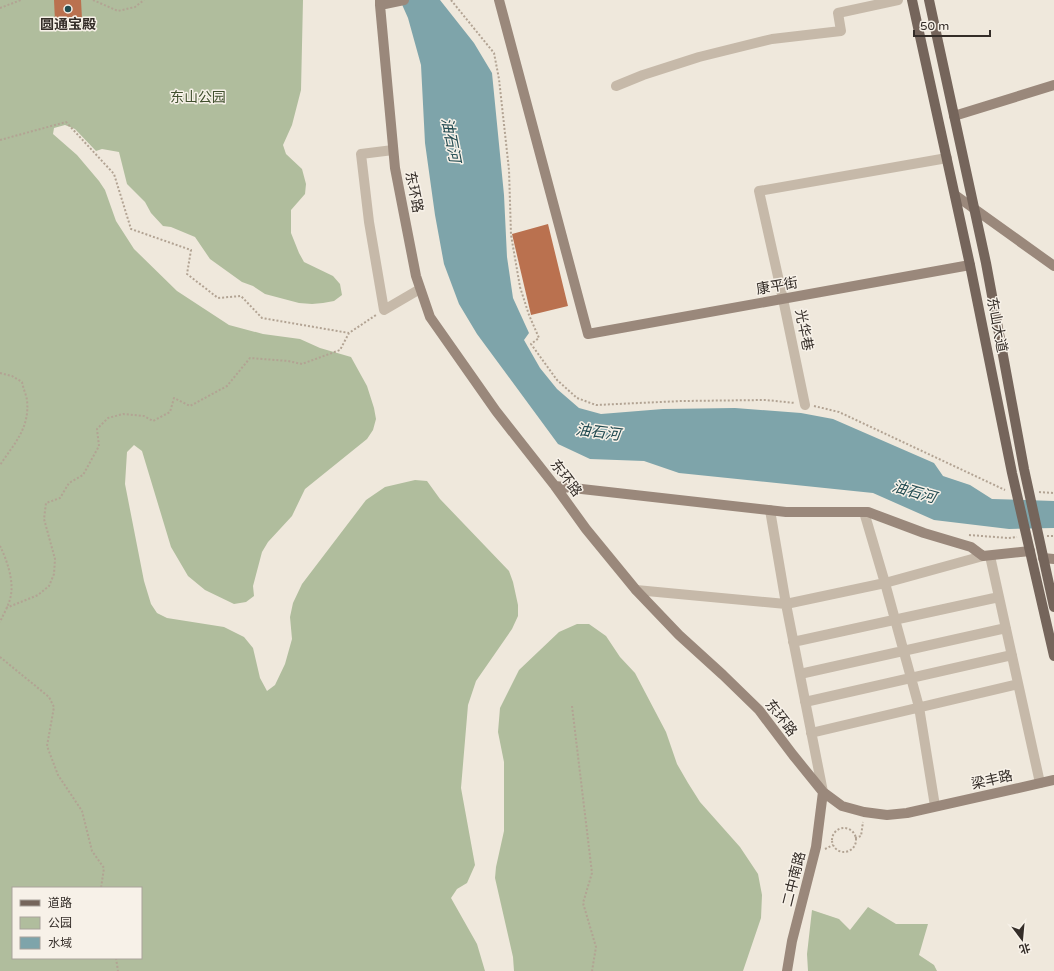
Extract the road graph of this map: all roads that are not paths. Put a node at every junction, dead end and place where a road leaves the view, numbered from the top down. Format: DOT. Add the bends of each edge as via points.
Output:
graph roads {
  1 [pos="404,0"];
  2 [pos="498,0"];
  3 [pos="898,0"];
  4 [pos="912,0"];
  5 [pos="929,0"];
  6 [pos="380,3"];
  7 [pos="1054,85"];
  8 [pos="616,86"];
  9 [pos="954,116"];
  10 [pos="393,150"];
  11 [pos="947,158"];
  12 [pos="955,194"];
  13 [pos="974,209"];
  14 [pos="970,265"];
  15 [pos="1054,266"];
  16 [pos="420,289"];
  17 [pos="783,299"];
  18 [pos="805,405"];
  19 [pos="555,486"];
  20 [pos="770,510"];
  21 [pos="864,512"];
  22 [pos="1030,551"];
  23 [pos="987,556"];
  24 [pos="1043,558"];
  25 [pos="1054,559"];
  26 [pos="885,583"];
  27 [pos="636,590"];
  28 [pos="999,597"];
  29 [pos="786,604"];
  30 [pos="1054,607"];
  31 [pos="895,620"];
  32 [pos="1006,628"];
  33 [pos="793,642"];
  34 [pos="904,651"];
  35 [pos="1012,655"];
  36 [pos="1054,656"];
  37 [pos="800,674"];
  38 [pos="911,678"];
  39 [pos="1018,684"];
  40 [pos="805,702"];
  41 [pos="919,707"];
  42 [pos="811,733"];
  43 [pos="1054,780"];
  44 [pos="1040,783"];
  45 [pos="823,792"];
  46 [pos="936,806"];
  47 [pos="787,971"];
  1 -- 6 [label="street"];
  2 -- 17 [label="street, 康平街" via="588,334"];
  3 -- 8 [label="street" via="838,13 841,31 772,39 699,57"];
  4 -- 11 [label="main road, 东山大道"];
  5 -- 9 [label="main road, 东山大道"];
  6 -- 10 [label="street, 东环路"];
  7 -- 9 [label="street"];
  9 -- 13 [label="main road, 东山大道"];
  10 -- 16 [label="street, 东环路"];
  10 -- 16 [label="street" via="361,154 368,222 384,310"];
  11 -- 12 [label="main road, 东山大道"];
  11 -- 17 [label="street, 光华巷" via="759,191"];
  12 -- 13 [label="street"];
  12 -- 14 [label="main road, 东山大道"];
  13 -- 15 [label="street"];
  13 -- 24 [label="main road, 东山大道"];
  14 -- 17 [label="street, 康平街"];
  14 -- 22 [label="main road, 东山大道"];
  16 -- 19 [label="street, 东环路" via="430,317 454,353"];
  17 -- 18 [label="street, 光华巷"];
  19 -- 20 [label="street"];
  19 -- 27 [label="street, 东环路"];
  20 -- 21 [label="street"];
  20 -- 29 [label="street"];
  21 -- 23 [label="street" via="971,547"];
  21 -- 26 [label="street"];
  22 -- 23 [label="street"];
  22 -- 36 [label="main road, 东山大道"];
  23 -- 26 [label="street"];
  23 -- 28 [label="street"];
  24 -- 25 [label="street"];
  24 -- 30 [label="main road, 东山大道"];
  26 -- 29 [label="street"];
  26 -- 31 [label="street"];
  27 -- 29 [label="street"];
  27 -- 45 [label="street, 东环路" via="758,710"];
  28 -- 31 [label="street"];
  28 -- 32 [label="street"];
  29 -- 33 [label="street"];
  31 -- 33 [label="street"];
  31 -- 34 [label="street"];
  32 -- 34 [label="street"];
  32 -- 35 [label="street"];
  33 -- 37 [label="street"];
  34 -- 37 [label="street"];
  34 -- 38 [label="street"];
  35 -- 38 [label="street"];
  35 -- 39 [label="street"];
  37 -- 40 [label="street"];
  38 -- 40 [label="street"];
  38 -- 41 [label="street"];
  39 -- 41 [label="street"];
  39 -- 44 [label="street"];
  40 -- 42 [label="street"];
  41 -- 42 [label="street"];
  41 -- 46 [label="street"];
  42 -- 45 [label="street"];
  43 -- 44 [label="street, 梁丰路"];
  44 -- 46 [label="street, 梁丰路"];
  45 -- 46 [label="street, 东环路" via="842,806 887,815"];
  45 -- 47 [label="street, 二中南路" via="816,848 792,941"];
}
